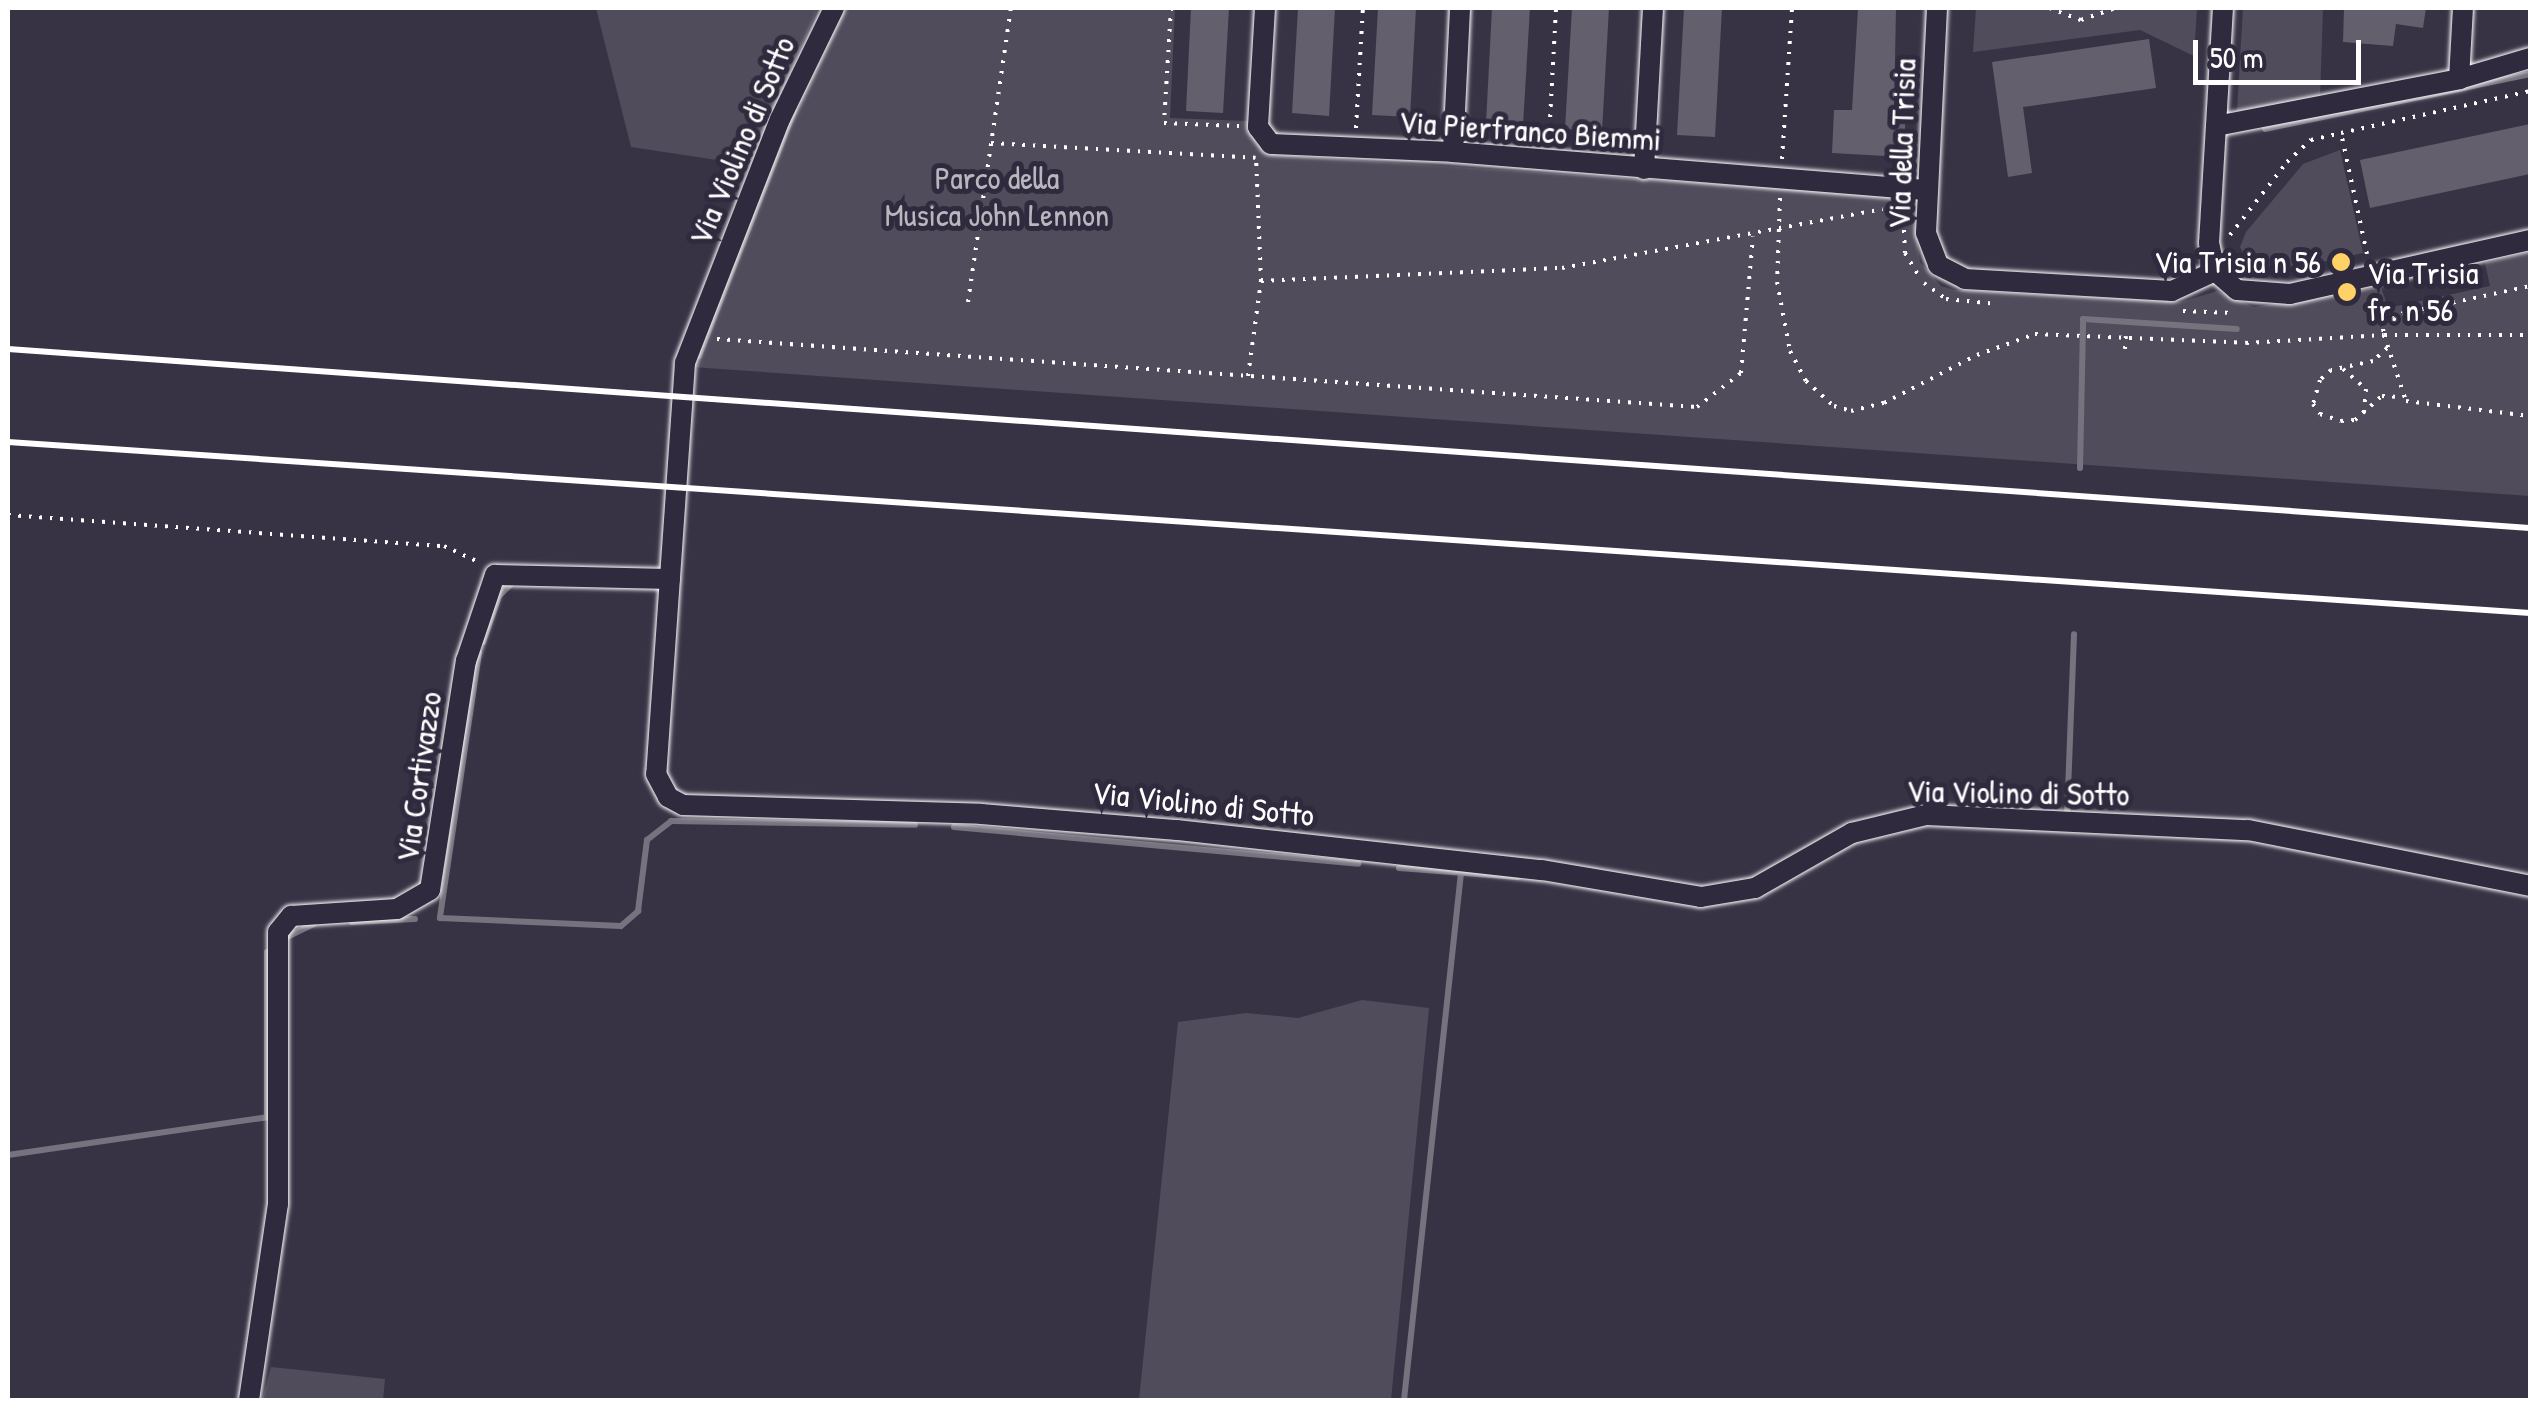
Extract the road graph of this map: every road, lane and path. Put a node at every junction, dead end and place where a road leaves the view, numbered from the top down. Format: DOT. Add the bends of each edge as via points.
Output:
graph roads {
  1 [pos="834,8"];
  2 [pos="1012,8"];
  3 [pos="1171,8"];
  4 [pos="1264,8"];
  5 [pos="1362,8"];
  6 [pos="1460,8"];
  7 [pos="1556,8"];
  8 [pos="1653,8"];
  9 [pos="1938,8"];
  10 [pos="2049,8"];
  11 [pos="2116,8"];
  12 [pos="2222,8"];
  13 [pos="2463,8"];
  14 [pos="2530,58"];
  15 [pos="2460,78"];
  16 [pos="2530,91"];
  17 [pos="2216,126"];
  18 [pos="1258,127"];
  19 [pos="2340,134"];
  20 [pos="990,143"];
  21 [pos="1354,150"];
  22 [pos="1264,151"];
  23 [pos="1454,152"];
  24 [pos="1548,162"];
  25 [pos="1644,169"];
  26 [pos="1927,190"];
  27 [pos="1753,237"];
  28 [pos="2530,240"];
  29 [pos="2213,265"];
  30 [pos="2372,275"];
  31 [pos="1261,281"];
  32 [pos="2530,286"];
  33 [pos="2377,297"];
  34 [pos="2359,300"];
  35 [pos="968,302"];
  36 [pos="2007,305"];
  37 [pos="2179,311"];
  38 [pos="2236,312"];
  39 [pos="2381,318"];
  40 [pos="2530,335"];
  41 [pos="2126,336"];
  42 [pos="2384,336"];
  43 [pos="724,338"];
  44 [pos="2387,348"];
  45 [pos="2125,349"];
  46 [pos="2341,368"];
  47 [pos="1248,376"];
  48 [pos="2402,397"];
  49 [pos="2364,412"];
  50 [pos="2530,416"];
  51 [pos="8,515"];
  52 [pos="495,575"];
  53 [pos="670,580"];
  54 [pos="2530,886"];
  55 [pos="249,1400"];
  1 -- 53 [label="street, Via Violino di Sotto" via="780,119 685,362"];
  2 -- 20 [label="path"];
  3 -- 18 [label="path" via="1164,122"];
  4 -- 18 [label="street"];
  5 -- 21 [label="path"];
  6 -- 23 [label="street"];
  7 -- 24 [label="path"];
  8 -- 25 [label="street"];
  9 -- 26 [label="street, Via della Trisia"];
  10 -- 11 [label="path" via="2081,20"];
  12 -- 17 [label="street"];
  13 -- 15 [label="street"];
  14 -- 15 [label="street"];
  15 -- 17 [label="street"];
  16 -- 19 [label="path"];
  17 -- 29 [label="street"];
  18 -- 22 [label="street"];
  19 -- 29 [label="path" via="2311,140 2287,162"];
  19 -- 30 [label="path"];
  20 -- 22 [label="path"];
  20 -- 35 [label="path"];
  21 -- 22 [label="street, Via Pierfranco Biemmi"];
  21 -- 23 [label="street, Via Pierfranco Biemmi"];
  22 -- 31 [label="path"];
  23 -- 24 [label="street, Via Pierfranco Biemmi"];
  24 -- 25 [label="street, Via Pierfranco Biemmi"];
  25 -- 26 [label="street, Via Pierfranco Biemmi"];
  26 -- 29 [label="street, Via della Trisia" via="1929,252 1965,279 2172,291"];
  27 -- 31 [label="path" via="1562,268"];
  27 -- 36 [label="path" via="1904,205 1905,253 1929,288 1946,299"];
  27 -- 47 [label="path" via="1741,372 1697,407"];
  28 -- 30 [label="street"];
  29 -- 30 [label="street" via="2252,294 2290,294"];
  30 -- 33 [label="path"];
  31 -- 47 [label="path"];
  32 -- 39 [label="path"];
  33 -- 34 [label="path"];
  33 -- 39 [label="path"];
  37 -- 38 [label="path"];
  39 -- 42 [label="path"];
  40 -- 42 [label="path"];
  41 -- 45 [label="path"];
  42 -- 44 [label="path"];
  43 -- 47 [label="path"];
  44 -- 46 [label="path" via="2373,361"];
  44 -- 48 [label="path"];
  46 -- 49 [label="path" via="2366,389"];
  46 -- 49 [label="path" via="2320,380 2314,404 2329,420 2355,420"];
  48 -- 49 [label="path" via="2382,396"];
  48 -- 50 [label="path" via="2435,409"];
  51 -- 52 [label="path" via="444,546"];
  52 -- 53 [label="street"];
  52 -- 55 [label="street, Via Cortivazzo" via="466,661 430,890 398,909 291,916 278,932 278,1204"];
  53 -- 54 [label="street, Via Violino di Sotto" via="656,774 668,798 683,804 981,814 1177,830 1542,870 1701,896 1730,895 1786,875 1852,833 1890,820 1942,815 2248,830"];
}
